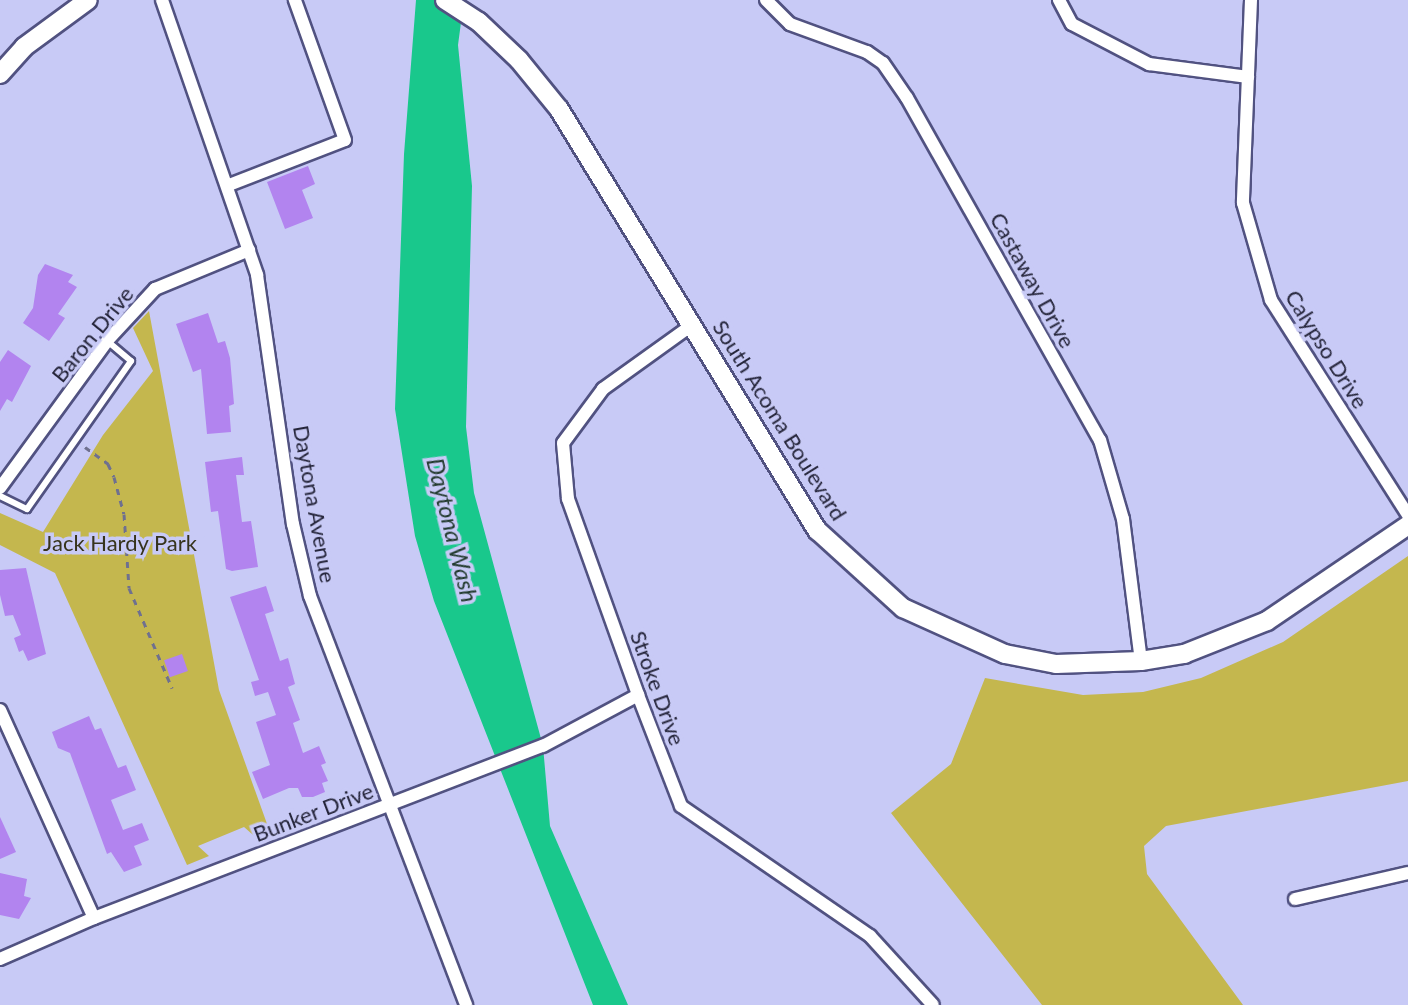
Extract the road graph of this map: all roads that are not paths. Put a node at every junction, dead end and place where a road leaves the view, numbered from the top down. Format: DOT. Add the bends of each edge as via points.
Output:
graph roads {
  1 [pos="88,0"];
  2 [pos="162,0"];
  3 [pos="295,0"];
  4 [pos="445,0"];
  5 [pos="766,0"];
  6 [pos="1059,0"];
  7 [pos="1251,0"];
  8 [pos="0,74"];
  9 [pos="1248,77"];
  10 [pos="229,185"];
  11 [pos="249,250"];
  12 [pos="692,325"];
  13 [pos="107,341"];
  14 [pos="0,488"];
  15 [pos="0,496"];
  16 [pos="1408,515"];
  17 [pos="1408,525"];
  18 [pos="1141,661"];
  19 [pos="638,695"];
  20 [pos="0,710"];
  21 [pos="390,805"];
  22 [pos="1408,873"];
  23 [pos="1295,899"];
  24 [pos="94,918"];
  25 [pos="0,959"];
  26 [pos="466,1005"];
  27 [pos="933,1005"];
  1 -- 8 [label="main road" via="24,47"];
  2 -- 10 [label="street, Daytona Avenue"];
  3 -- 10 [label="street" via="345,140"];
  4 -- 12 [label="main road, South Acoma Boulevard" via="479,22 519,60 559,109"];
  5 -- 18 [label="street, Castaway Drive" via="790,24 875,58 907,98 1100,440 1123,519"];
  6 -- 9 [label="street" via="1072,24 1149,64"];
  7 -- 9 [label="street, Calypso Drive"];
  9 -- 16 [label="street, Calypso Drive" via="1243,203 1271,300"];
  10 -- 11 [label="street, Daytona Avenue"];
  11 -- 13 [label="street, Baron Drive" via="155,289"];
  11 -- 21 [label="street, Daytona Avenue" via="263,305 299,555 336,674"];
  12 -- 18 [label="main road, South Acoma Boulevard" via="818,531 903,608 1005,654 1056,664"];
  12 -- 19 [label="street, Stroke Drive" via="603,389 563,443 568,499"];
  13 -- 14 [label="street, Baron Drive"];
  13 -- 15 [label="lane" via="131,361 27,509"];
  17 -- 18 [label="main road, South Acoma Boulevard" via="1267,621 1184,654"];
  19 -- 21 [label="street, Bunker Drive" via="543,746"];
  19 -- 27 [label="street, Stroke Drive" via="681,806 870,936"];
  20 -- 24 [label="street"];
  21 -- 24 [label="street, Bunker Drive"];
  21 -- 26 [label="street, Daytona Avenue"];
  22 -- 23 [label="street"];
  24 -- 25 [label="street, Bunker Drive"];
}
